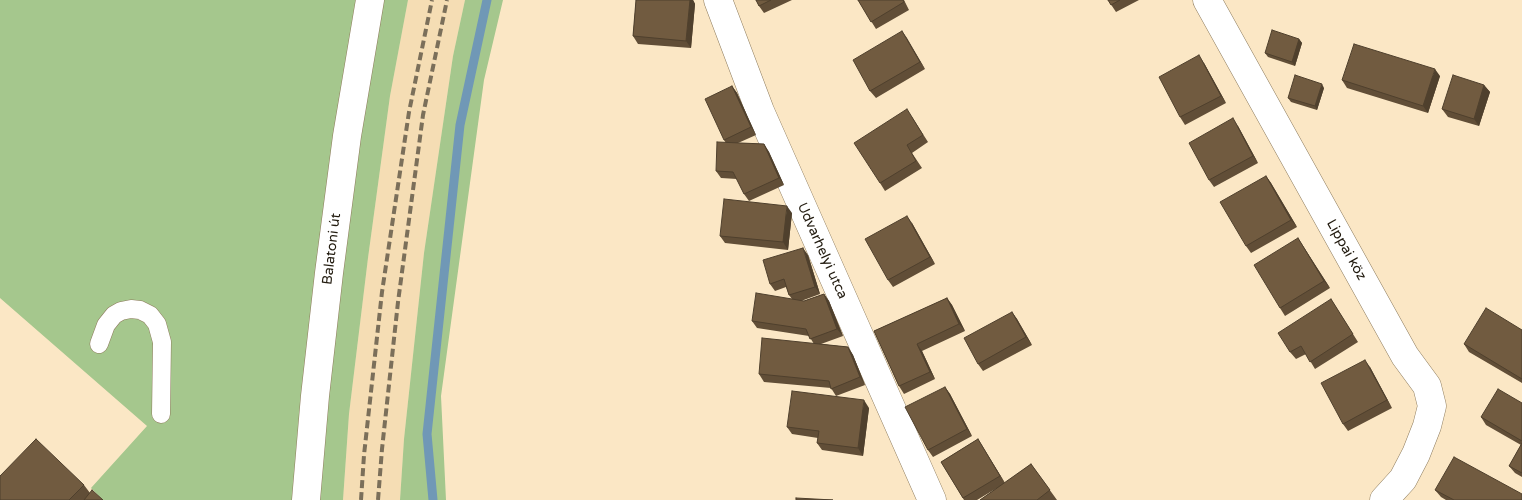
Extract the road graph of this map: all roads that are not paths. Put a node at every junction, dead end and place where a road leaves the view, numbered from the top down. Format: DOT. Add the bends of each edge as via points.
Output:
graph roads {
  1 [pos="370,0"];
  2 [pos="718,0"];
  3 [pos="1206,0"];
  4 [pos="99,344"];
  5 [pos="162,414"];
  6 [pos="306,500"];
  7 [pos="932,500"];
  8 [pos="1384,500"];
  1 -- 6 [label="street, Balatoni út" via="329,273"];
  2 -- 7 [label="street, Udvarhelyi utca" via="760,111"];
  3 -- 8 [label="street, Lippai köz" via="1405,356 1427,386 1432,406 1427,426 1402,479"];
  4 -- 5 [label="lane" via="106,326 121,311 140,310 150,315 157,324 162,342"];
}
